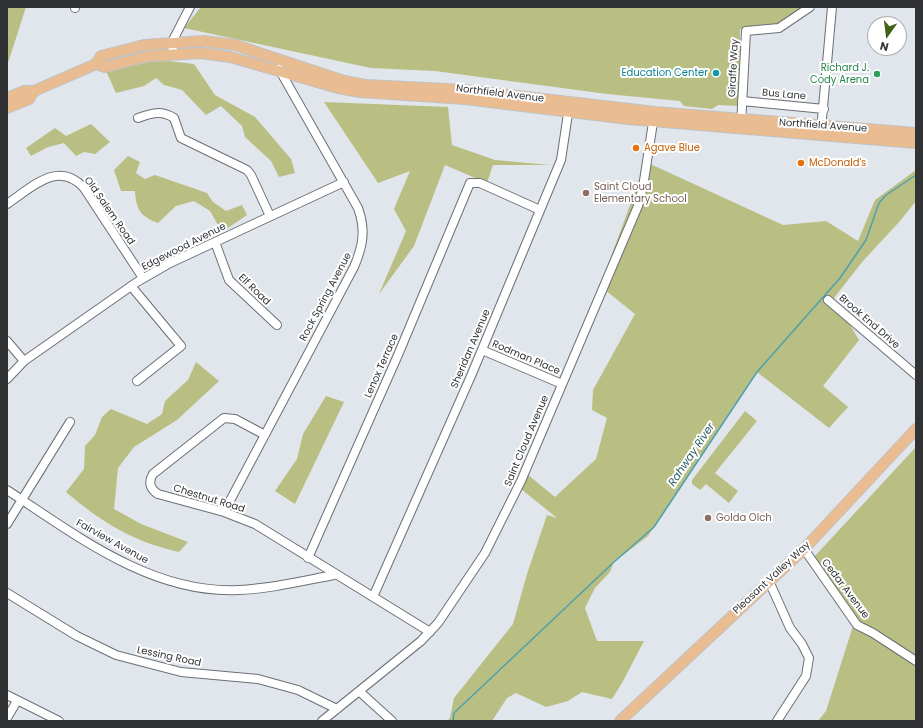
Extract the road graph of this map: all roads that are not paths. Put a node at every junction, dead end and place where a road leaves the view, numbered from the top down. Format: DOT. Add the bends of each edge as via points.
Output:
graph roads {
  1 [pos="190,7"];
  2 [pos="810,7"];
  3 [pos="832,7"];
  4 [pos="172,42"];
  5 [pos="173,53"];
  6 [pos="282,60"];
  7 [pos="96,64"];
  8 [pos="278,70"];
  9 [pos="294,75"];
  10 [pos="290,90"];
  11 [pos="34,91"];
  12 [pos="7,98"];
  13 [pos="742,102"];
  14 [pos="569,107"];
  15 [pos="7,108"];
  16 [pos="824,109"];
  17 [pos="654,117"];
  18 [pos="138,118"];
  19 [pos="741,125"];
  20 [pos="822,125"];
  21 [pos="916,133"];
  22 [pos="820,137"];
  23 [pos="916,144"];
  24 [pos="344,182"];
  25 [pos="7,204"];
  26 [pos="540,210"];
  27 [pos="270,216"];
  28 [pos="215,242"];
  29 [pos="143,278"];
  30 [pos="131,286"];
  31 [pos="828,300"];
  32 [pos="277,325"];
  33 [pos="7,341"];
  34 [pos="482,350"];
  35 [pos="24,362"];
  36 [pos="916,375"];
  37 [pos="7,379"];
  38 [pos="137,381"];
  39 [pos="562,384"];
  40 [pos="70,422"];
  41 [pos="916,429"];
  42 [pos="265,435"];
  43 [pos="7,490"];
  44 [pos="22,500"];
  45 [pos="224,512"];
  46 [pos="7,524"];
  47 [pos="804,549"];
  48 [pos="308,558"];
  49 [pos="334,575"];
  50 [pos="769,582"];
  51 [pos="7,593"];
  52 [pos="373,597"];
  53 [pos="430,632"];
  54 [pos="916,661"];
  55 [pos="360,692"];
  56 [pos="7,695"];
  57 [pos="17,701"];
  58 [pos="337,709"];
  59 [pos="7,718"];
  60 [pos="59,721"];
  61 [pos="322,721"];
  62 [pos="392,721"];
  63 [pos="620,721"];
  64 [pos="777,721"];
  1 -- 4 [label="street"];
  2 -- 13 [label="street, Giraffe Way" via="779,28 746,31"];
  3 -- 16 [label="street"];
  4 -- 5 [label="street"];
  4 -- 6 [label="main road, Northfield Avenue" via="204,41 235,45"];
  4 -- 7 [label="main road, Northfield Avenue" via="144,44 120,50 101,56"];
  5 -- 7 [label="main road, Northfield Avenue" via="105,67"];
  5 -- 8 [label="main road, Northfield Avenue" via="230,57"];
  6 -- 8 [label="street"];
  6 -- 14 [label="main road, Northfield Avenue" via="344,81 366,85 459,89"];
  7 -- 11 [label="main road, Northfield Avenue"];
  8 -- 9 [label="main road, Northfield Avenue"];
  8 -- 10 [label="street, Rock Spring Avenue"];
  9 -- 10 [label="street" via="290,82"];
  9 -- 14 [label="main road, Northfield Avenue" via="360,92"];
  10 -- 24 [label="street, Rock Spring Avenue"];
  11 -- 12 [label="main road, Northfield Avenue" via="24,91"];
  11 -- 15 [label="main road, Northfield Avenue" via="29,99"];
  13 -- 16 [label="street, Bus Lane"];
  13 -- 19 [label="street, Giraffe Way"];
  14 -- 17 [label="main road, Northfield Avenue"];
  14 -- 26 [label="street, Sheridan Avenue" via="561,160"];
  16 -- 20 [label="street"];
  17 -- 19 [label="main road, Northfield Avenue"];
  17 -- 39 [label="street, Saint Cloud Avenue" via="638,206"];
  18 -- 27 [label="street" via="158,112 169,115 174,118 181,138 247,170"];
  19 -- 20 [label="main road, Northfield Avenue"];
  19 -- 22 [label="main road, Northfield Avenue"];
  20 -- 21 [label="main road, Northfield Avenue"];
  20 -- 22 [label="street"];
  22 -- 23 [label="main road, Northfield Avenue"];
  24 -- 27 [label="street, Edgewood Avenue"];
  24 -- 42 [label="street, Rock Spring Avenue" via="363,222 360,254"];
  25 -- 29 [label="street, Old Salem Road" via="52,175 74,179 84,188"];
  26 -- 34 [label="street, Sheridan Avenue"];
  26 -- 48 [label="street, Lenox Terrace" via="480,183 473,182 468,186 398,355"];
  27 -- 28 [label="street, Edgewood Avenue"];
  28 -- 29 [label="street, Edgewood Avenue" via="170,262"];
  28 -- 32 [label="street, Elf Road" via="229,280"];
  29 -- 30 [label="street, Edgewood Avenue"];
  30 -- 35 [label="street, Edgewood Avenue"];
  30 -- 38 [label="street" via="181,346"];
  31 -- 36 [label="street, Brook End Drive"];
  33 -- 35 [label="street"];
  34 -- 39 [label="street, Rodman Place"];
  34 -- 52 [label="street, Sheridan Avenue"];
  35 -- 37 [label="street, Edgewood Avenue"];
  39 -- 53 [label="street, Saint Cloud Avenue" via="485,553"];
  40 -- 44 [label="street"];
  41 -- 47 [label="main road, Pleasant Valley Way"];
  42 -- 45 [label="street, Rock Spring Avenue"];
  42 -- 45 [label="street, Chestnut Road" via="235,419 224,418 151,477 152,489 158,494"];
  43 -- 44 [label="street, Fairview Avenue"];
  44 -- 46 [label="street"];
  44 -- 49 [label="street, Fairview Avenue" via="118,559 144,572 195,587 252,589"];
  45 -- 48 [label="street, Chestnut Road" via="255,524"];
  47 -- 50 [label="main road, Pleasant Valley Way"];
  47 -- 54 [label="street, Cedar Avenue" via="857,625 873,632"];
  48 -- 49 [label="street, Chestnut Road"];
  49 -- 52 [label="street, Chestnut Road"];
  50 -- 63 [label="main road, Pleasant Valley Way"];
  50 -- 64 [label="street" via="790,628 809,658 806,676"];
  51 -- 58 [label="street, Lessing Road" via="77,636 116,655 181,672 258,679 298,690"];
  52 -- 53 [label="street, Chestnut Road"];
  53 -- 55 [label="street, Saint Cloud Avenue"];
  55 -- 58 [label="street, Saint Cloud Avenue"];
  55 -- 62 [label="street"];
  56 -- 57 [label="street"];
  57 -- 59 [label="street"];
  57 -- 60 [label="street"];
  58 -- 61 [label="street, Saint Cloud Avenue"];
}
